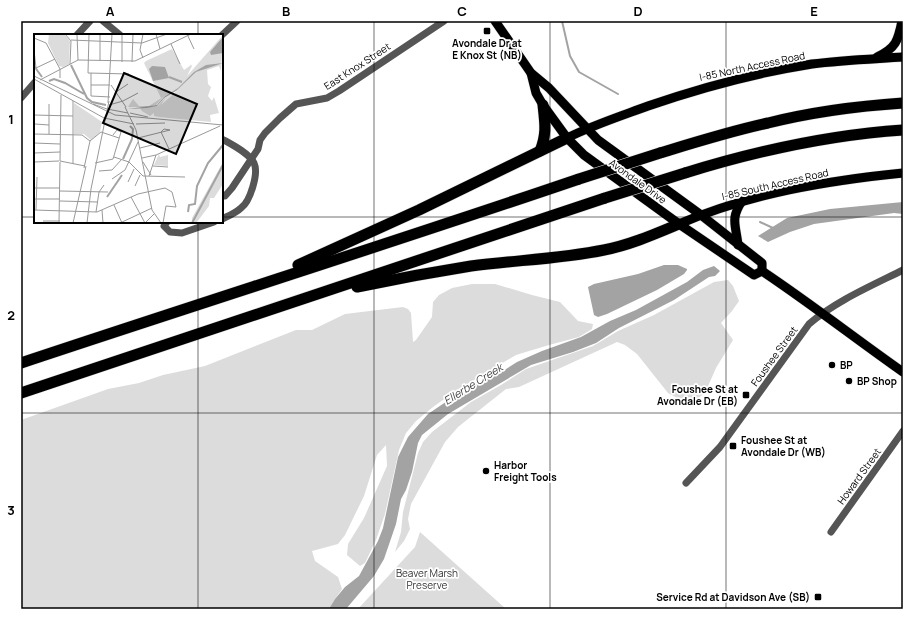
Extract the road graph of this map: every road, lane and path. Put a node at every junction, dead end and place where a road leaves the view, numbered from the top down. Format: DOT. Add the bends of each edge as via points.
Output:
graph roads {
  1 [pos="90,21"];
  2 [pos="103,21"];
  3 [pos="237,21"];
  4 [pos="444,21"];
  5 [pos="495,21"];
  6 [pos="902,21"];
  7 [pos="78,34"];
  8 [pos="119,34"];
  9 [pos="223,34"];
  10 [pos="903,57"];
  11 [pos="873,59"];
  12 [pos="531,73"];
  13 [pos="34,83"];
  14 [pos="21,98"];
  15 [pos="899,103"];
  16 [pos="543,105"];
  17 [pos="587,128"];
  18 [pos="902,130"];
  19 [pos="567,138"];
  20 [pos="223,140"];
  21 [pos="540,151"];
  22 [pos="251,159"];
  23 [pos="903,173"];
  24 [pos="223,196"];
  25 [pos="742,201"];
  26 [pos="701,215"];
  27 [pos="223,218"];
  28 [pos="166,223"];
  29 [pos="211,223"];
  30 [pos="679,224"];
  31 [pos="738,245"];
  32 [pos="903,270"];
  33 [pos="762,271"];
  34 [pos="254,286"];
  35 [pos="311,297"];
  36 [pos="821,314"];
  37 [pos="21,362"];
  38 [pos="903,372"];
  39 [pos="21,393"];
  40 [pos="903,431"];
  41 [pos="686,483"];
  42 [pos="831,532"];
  1 -- 7 [label="street"];
  2 -- 8 [label="street"];
  3 -- 9 [label="street"];
  4 -- 22 [label="street, East Knox Street" via="327,98 296,104 265,133"];
  5 -- 12 [label="main road, Avondale Drive"];
  6 -- 11 [label="main road" via="895,43 885,53"];
  10 -- 11 [label="main road, I-85 North Access Road"];
  11 -- 17 [label="main road, I-85 North Access Road" via="814,64 723,82"];
  12 -- 16 [label="main road, Avondale Drive" via="536,93"];
  12 -- 17 [label="main road, Avondale Drive"];
  13 -- 14 [label="street"];
  15 -- 34 [label="highway, bridge" via="820,112 768,122 660,153"];
  16 -- 19 [label="main road, Avondale Drive"];
  16 -- 21 [label="highway" via="545,135"];
  17 -- 19 [label="main road, I-85 North Access Road"];
  17 -- 26 [label="main road, Avondale Drive" via="598,140"];
  18 -- 35 [label="highway, bridge" via="835,137 744,156 605,198"];
  19 -- 21 [label="highway"];
  19 -- 30 [label="main road, Avondale Drive" via="584,155"];
  20 -- 22 [label="street"];
  21 -- 34 [label="highway"];
  22 -- 24 [label="street, East Knox Street" via="232,188"];
  22 -- 27 [label="street" via="255,166 254,183 247,200 242,208"];
  23 -- 25 [label="main road, I-85 South Access Road" via="823,183"];
  25 -- 26 [label="main road, I-85 South Access Road"];
  25 -- 31 [label="main road" via="734,218"];
  26 -- 30 [label="main road, I-85 South Access Road"];
  26 -- 31 [label="main road, Avondale Drive"];
  28 -- 29 [label="street" via="164,226 170,232 182,233"];
  30 -- 33 [label="main road, Avondale Drive" via="754,274"];
  30 -- 35 [label="highway" via="605,250 472,266"];
  31 -- 33 [label="main road, Avondale Drive" via="762,264"];
  32 -- 36 [label="street, Foushee Street"];
  33 -- 36 [label="main road, Avondale Drive"];
  34 -- 37 [label="highway"];
  35 -- 39 [label="highway"];
  36 -- 38 [label="main road, Avondale Drive"];
  36 -- 41 [label="street, Foushee Street" via="809,324 720,447"];
  40 -- 42 [label="street, Howard Street"];
}
